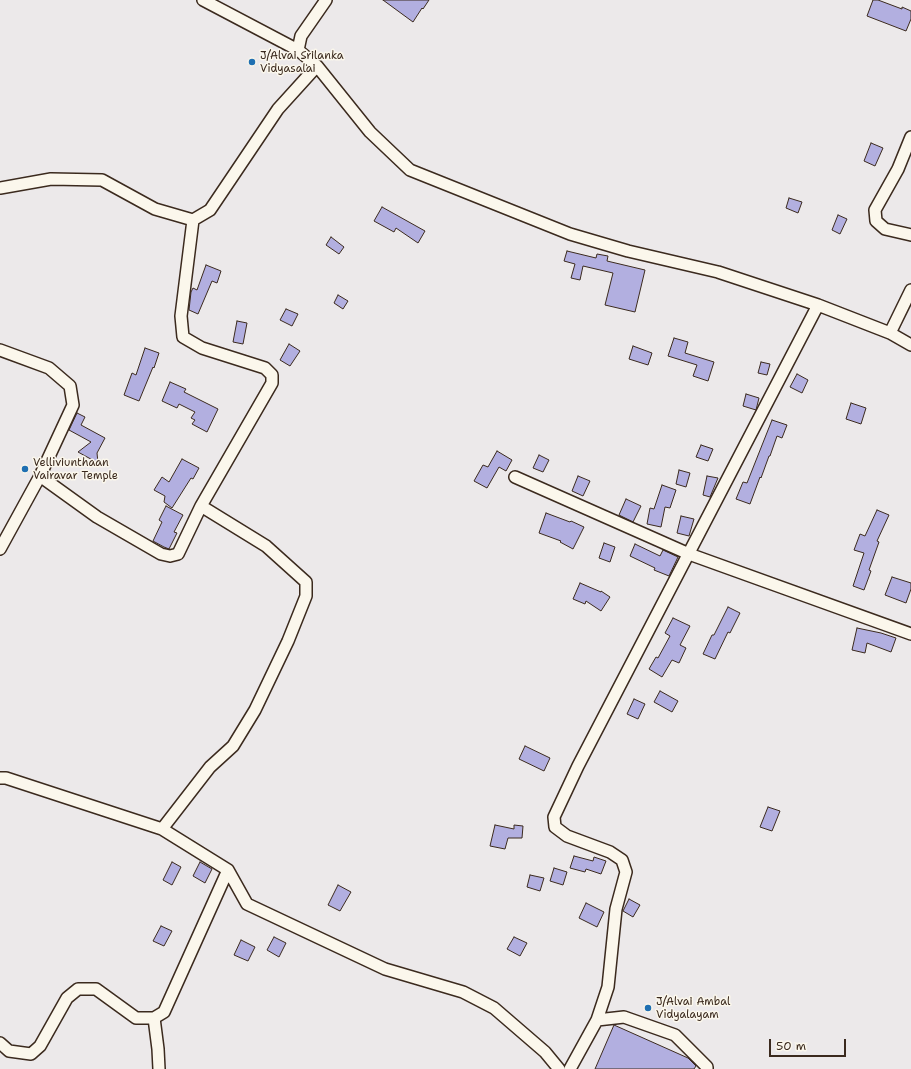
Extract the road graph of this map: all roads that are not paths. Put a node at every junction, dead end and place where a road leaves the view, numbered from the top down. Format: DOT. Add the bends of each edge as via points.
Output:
graph roads {
  1 [pos="203,0"];
  2 [pos="326,0"];
  3 [pos="298,50"];
  4 [pos="317,66"];
  5 [pos="911,138"];
  6 [pos="0,188"];
  7 [pos="193,220"];
  8 [pos="911,235"];
  9 [pos="911,290"];
  10 [pos="818,305"];
  11 [pos="890,333"];
  12 [pos="911,345"];
  13 [pos="0,350"];
  14 [pos="40,476"];
  15 [pos="515,476"];
  16 [pos="201,506"];
  17 [pos="0,549"];
  18 [pos="689,554"];
  19 [pos="911,634"];
  20 [pos="0,778"];
  21 [pos="162,830"];
  22 [pos="228,870"];
  23 [pos="154,1018"];
  24 [pos="597,1020"];
  25 [pos="0,1043"];
  26 [pos="159,1069"];
  27 [pos="559,1069"];
  28 [pos="570,1069"];
  29 [pos="707,1069"];
  1 -- 3 [label="street"];
  2 -- 3 [label="street" via="301,36"];
  3 -- 4 [label="street"];
  4 -- 7 [label="street" via="278,109 210,210"];
  4 -- 10 [label="street" via="370,132 410,170 570,234 628,251 718,272"];
  5 -- 8 [label="street" via="898,169 875,210 876,221 885,229"];
  6 -- 7 [label="street" via="51,179 102,180 155,209"];
  7 -- 16 [label="street" via="181,316 183,337 202,348 265,368 272,375 272,383"];
  9 -- 11 [label="street"];
  10 -- 11 [label="street"];
  10 -- 18 [label="street"];
  11 -- 12 [label="street"];
  13 -- 14 [label="street" via="50,368 70,386 73,405"];
  14 -- 16 [label="street" via="97,517 161,554 170,556 178,554"];
  14 -- 17 [label="street"];
  15 -- 18 [label="street"];
  16 -- 21 [label="street" via="266,546 306,582 306,596 255,710 233,746 210,766"];
  18 -- 19 [label="street"];
  18 -- 24 [label="street" via="554,817 555,827 567,836 610,852 622,860 626,872 616,909 608,987"];
  20 -- 21 [label="street"];
  21 -- 22 [label="street"];
  22 -- 23 [label="street" via="164,1012"];
  22 -- 27 [label="street" via="247,904 385,969 463,992 494,1008 545,1052"];
  23 -- 25 [label="street" via="136,1018 96,989 78,989 67,998 40,1046 31,1054 9,1051"];
  23 -- 26 [label="street"];
  24 -- 28 [label="street"];
  24 -- 29 [label="street" via="624,1017 675,1035 708,1067"];
}
